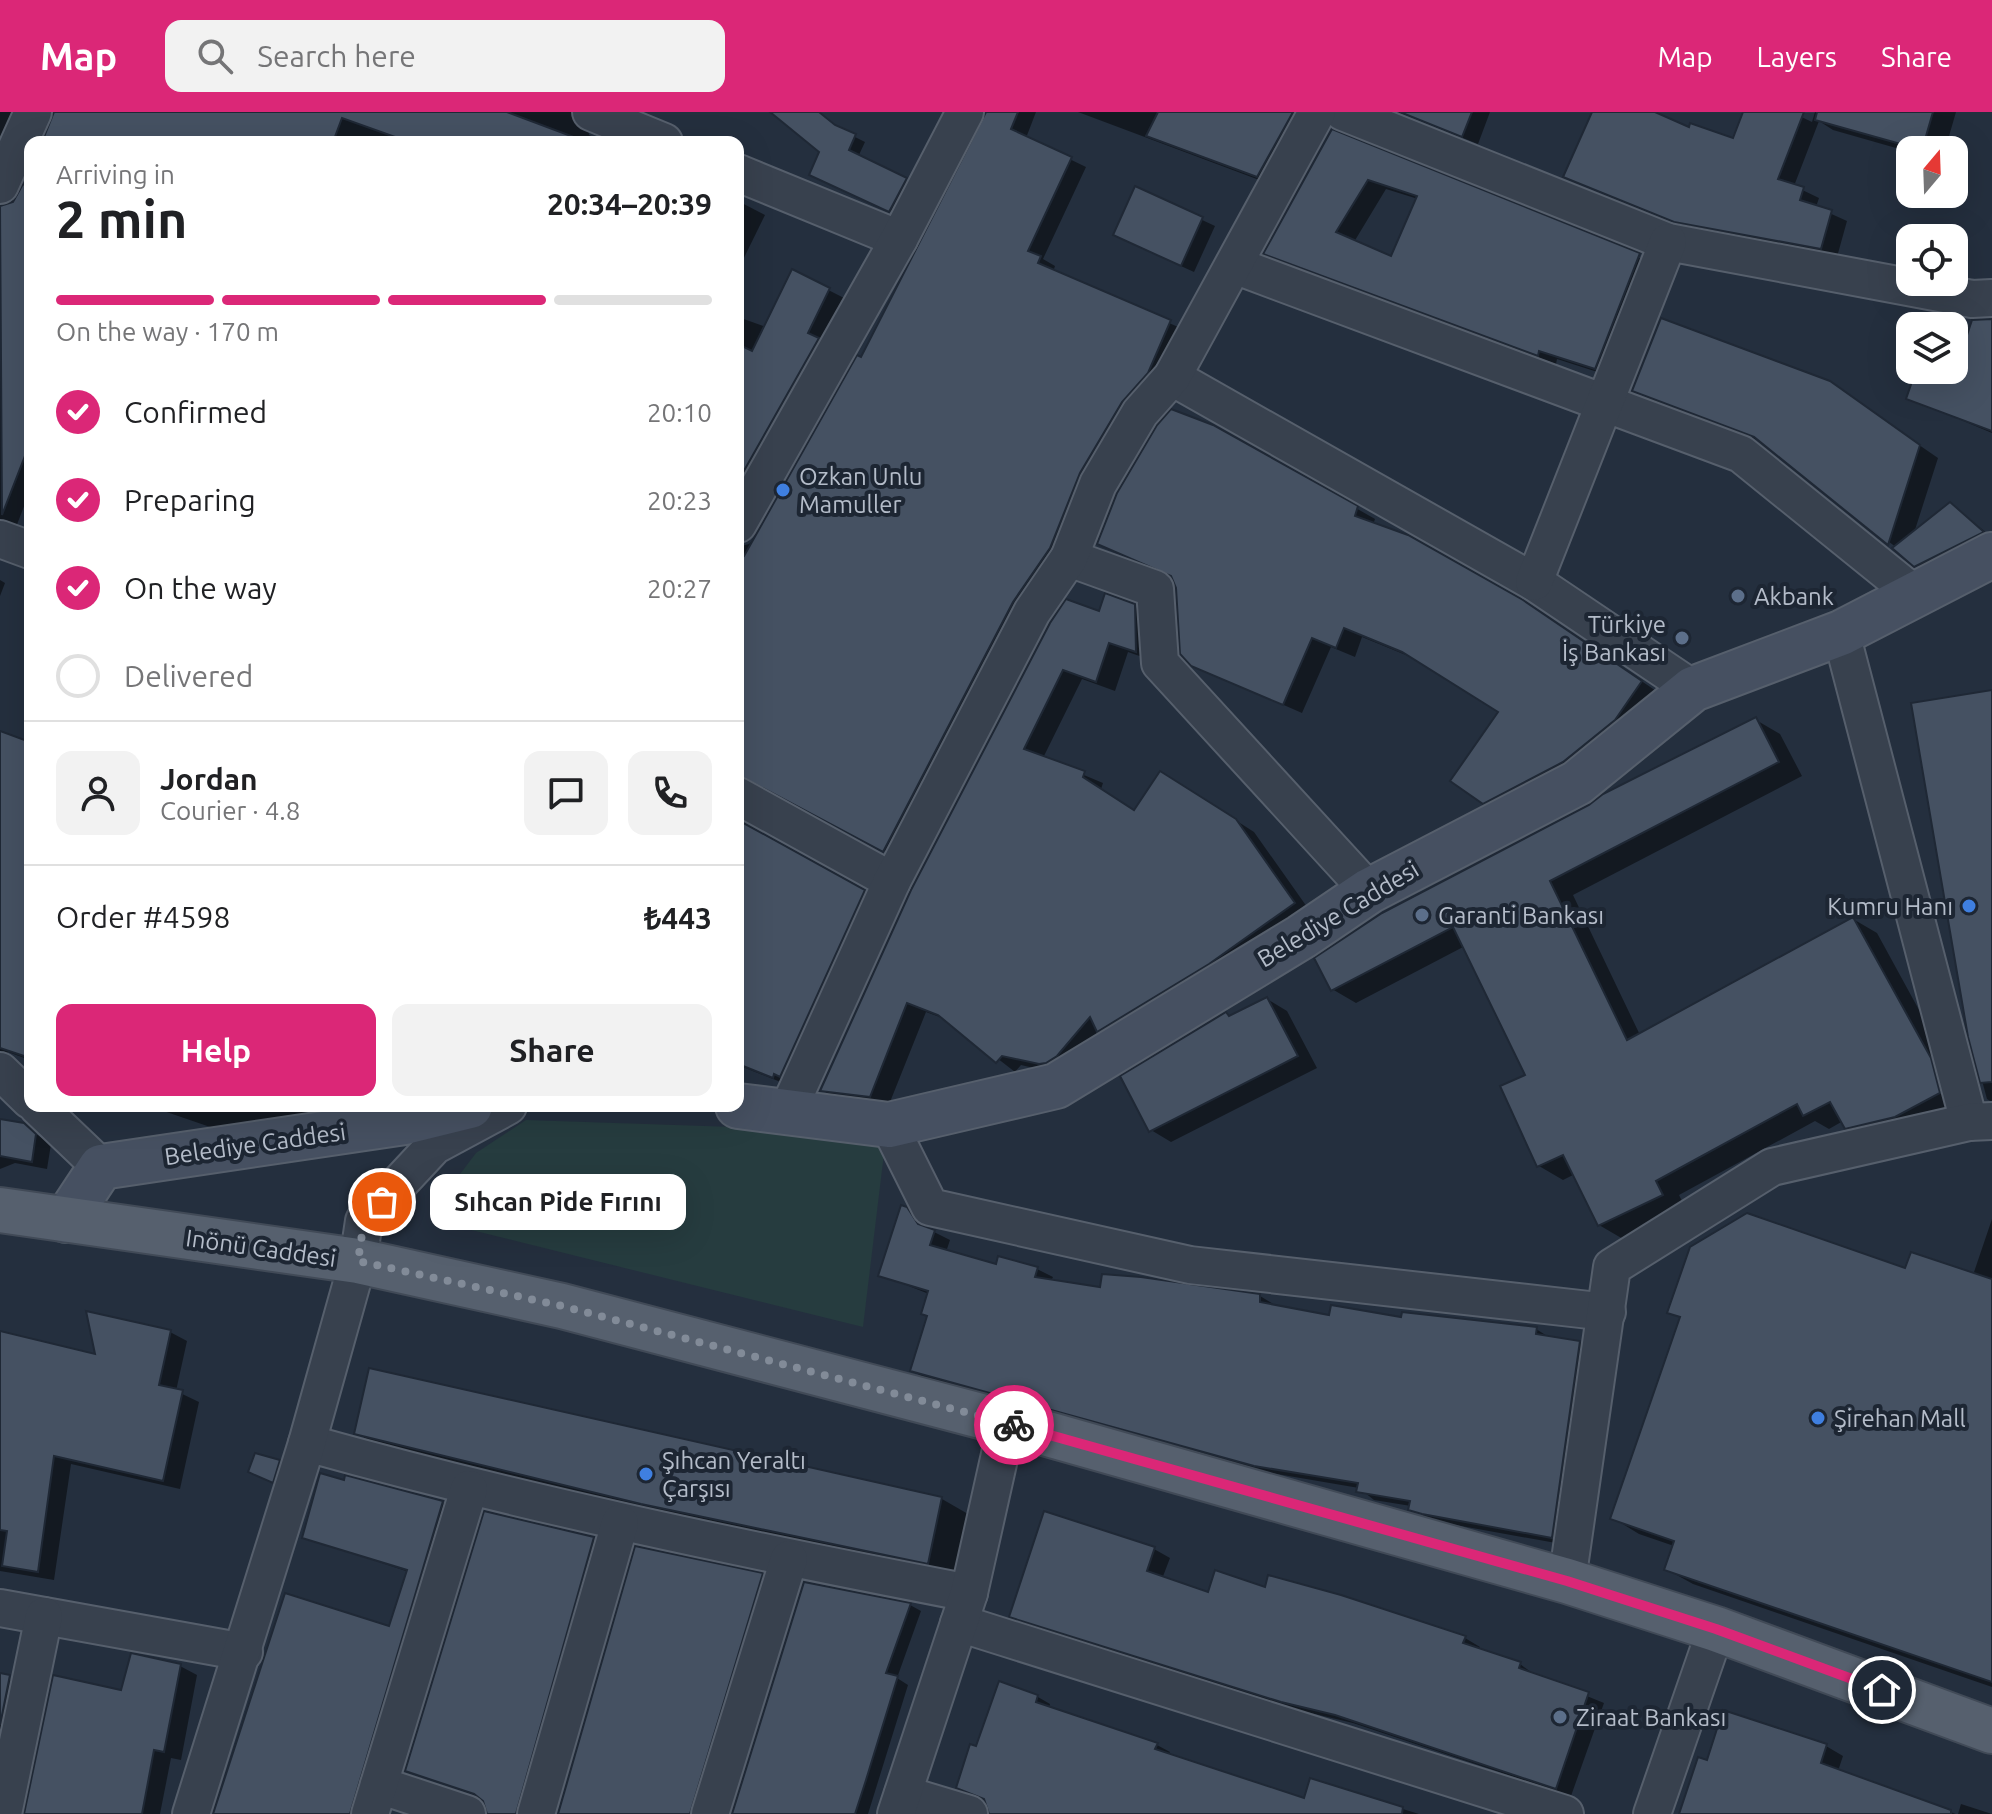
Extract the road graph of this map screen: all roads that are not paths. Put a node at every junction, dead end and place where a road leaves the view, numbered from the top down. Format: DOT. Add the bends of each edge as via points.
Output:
graph roads {
  1 [pos="33,112"];
  2 [pos="591,112"];
  3 [pos="965,112"];
  4 [pos="1317,112"];
  5 [pos="1343,112"];
  6 [pos="649,136"];
  7 [pos="744,175"];
  8 [pos="0,185"];
  9 [pos="899,239"];
  10 [pos="1668,242"];
  11 [pos="1234,265"];
  12 [pos="1992,298"];
  13 [pos="1172,377"];
  14 [pos="1604,405"];
  15 [pos="744,513"];
  16 [pos="0,539"];
  17 [pos="24,548"];
  18 [pos="1992,555"];
  19 [pos="1069,558"];
  20 [pos="1534,582"];
  21 [pos="1913,593"];
  22 [pos="1841,633"];
  23 [pos="1693,689"];
  24 [pos="744,799"];
  25 [pos="892,881"];
  26 [pos="1369,891"];
  27 [pos="0,1071"];
  28 [pos="24,1094"];
  29 [pos="744,1106"];
  30 [pos="788,1110"];
  31 [pos="43,1112"];
  32 [pos="497,1112"];
  33 [pos="408,1114"];
  34 [pos="1980,1122"];
  35 [pos="889,1125"];
  36 [pos="101,1167"];
  37 [pos="0,1210"];
  38 [pos="66,1220"];
  39 [pos="358,1261"];
  40 [pos="1607,1312"];
  41 [pos="1007,1423"];
  42 [pos="307,1443"];
  43 [pos="469,1489"];
  44 [pos="620,1523"];
  45 [pos="789,1559"];
  46 [pos="1567,1581"];
  47 [pos="0,1608"];
  48 [pos="964,1608"];
  49 [pos="44,1616"];
  50 [pos="1716,1629"];
  51 [pos="244,1652"];
  52 [pos="1992,1731"];
  53 [pos="375,1800"];
  54 [pos="899,1804"];
  55 [pos="3,1814"];
  56 [pos="191,1814"];
  57 [pos="467,1814"];
  58 [pos="536,1814"];
  59 [pos="710,1814"];
  60 [pos="969,1814"];
  61 [pos="1565,1814"];
  62 [pos="1652,1814"];
  1 -- 8 [label="street"];
  2 -- 6 [label="street"];
  3 -- 9 [label="street"];
  4 -- 11 [label="street"];
  5 -- 10 [label="street"];
  7 -- 9 [label="street"];
  9 -- 15 [label="street"];
  10 -- 12 [label="street" via="1972,299"];
  10 -- 14 [label="street"];
  11 -- 13 [label="street"];
  11 -- 14 [label="street"];
  13 -- 19 [label="street" via="1140,413 1098,484"];
  13 -- 20 [label="street"];
  14 -- 20 [label="street"];
  14 -- 21 [label="street" via="1741,454"];
  16 -- 17 [label="street"];
  18 -- 21 [label="street, Belediye Caddesi"];
  19 -- 25 [label="street" via="1032,612"];
  19 -- 26 [label="street" via="1155,589 1160,663"];
  20 -- 23 [label="street"];
  21 -- 22 [label="street, Belediye Caddesi"];
  22 -- 23 [label="street, Belediye Caddesi"];
  22 -- 34 [label="street"];
  23 -- 26 [label="street, Belediye Caddesi" via="1577,783"];
  24 -- 25 [label="street"];
  25 -- 30 [label="street"];
  26 -- 35 [label="street, Belediye Caddesi" via="1056,1086"];
  27 -- 28 [label="street"];
  29 -- 30 [label="street, Belediye Caddesi"];
  30 -- 35 [label="street, Belediye Caddesi"];
  31 -- 36 [label="street"];
  32 -- 39 [label="street" via="434,1146 364,1221"];
  33 -- 36 [label="street, Belediye Caddesi"];
  34 -- 40 [label="street" via="1772,1167 1612,1267"];
  35 -- 40 [label="street" via="930,1207 1190,1265"];
  36 -- 38 [label="street"];
  37 -- 38 [label="main road, Inönü Caddesi"];
  38 -- 39 [label="main road, Inönü Caddesi"];
  39 -- 41 [label="main road, Inönü Caddesi" via="562,1306"];
  39 -- 42 [label="street"];
  40 -- 46 [label="street"];
  41 -- 46 [label="main road, Inönü Caddesi"];
  41 -- 48 [label="street"];
  42 -- 43 [label="street"];
  42 -- 51 [label="street"];
  43 -- 44 [label="street"];
  43 -- 53 [label="street"];
  44 -- 45 [label="street"];
  44 -- 58 [label="street"];
  45 -- 48 [label="street"];
  45 -- 59 [label="street"];
  46 -- 50 [label="main road, Inönü Caddesi"];
  47 -- 49 [label="street"];
  48 -- 54 [label="street"];
  48 -- 61 [label="street"];
  49 -- 51 [label="street"];
  49 -- 55 [label="street"];
  50 -- 52 [label="main road, Inönü Caddesi"];
  50 -- 62 [label="street"];
  51 -- 56 [label="street"];
  53 -- 57 [label="street"];
  54 -- 60 [label="street"];
}
